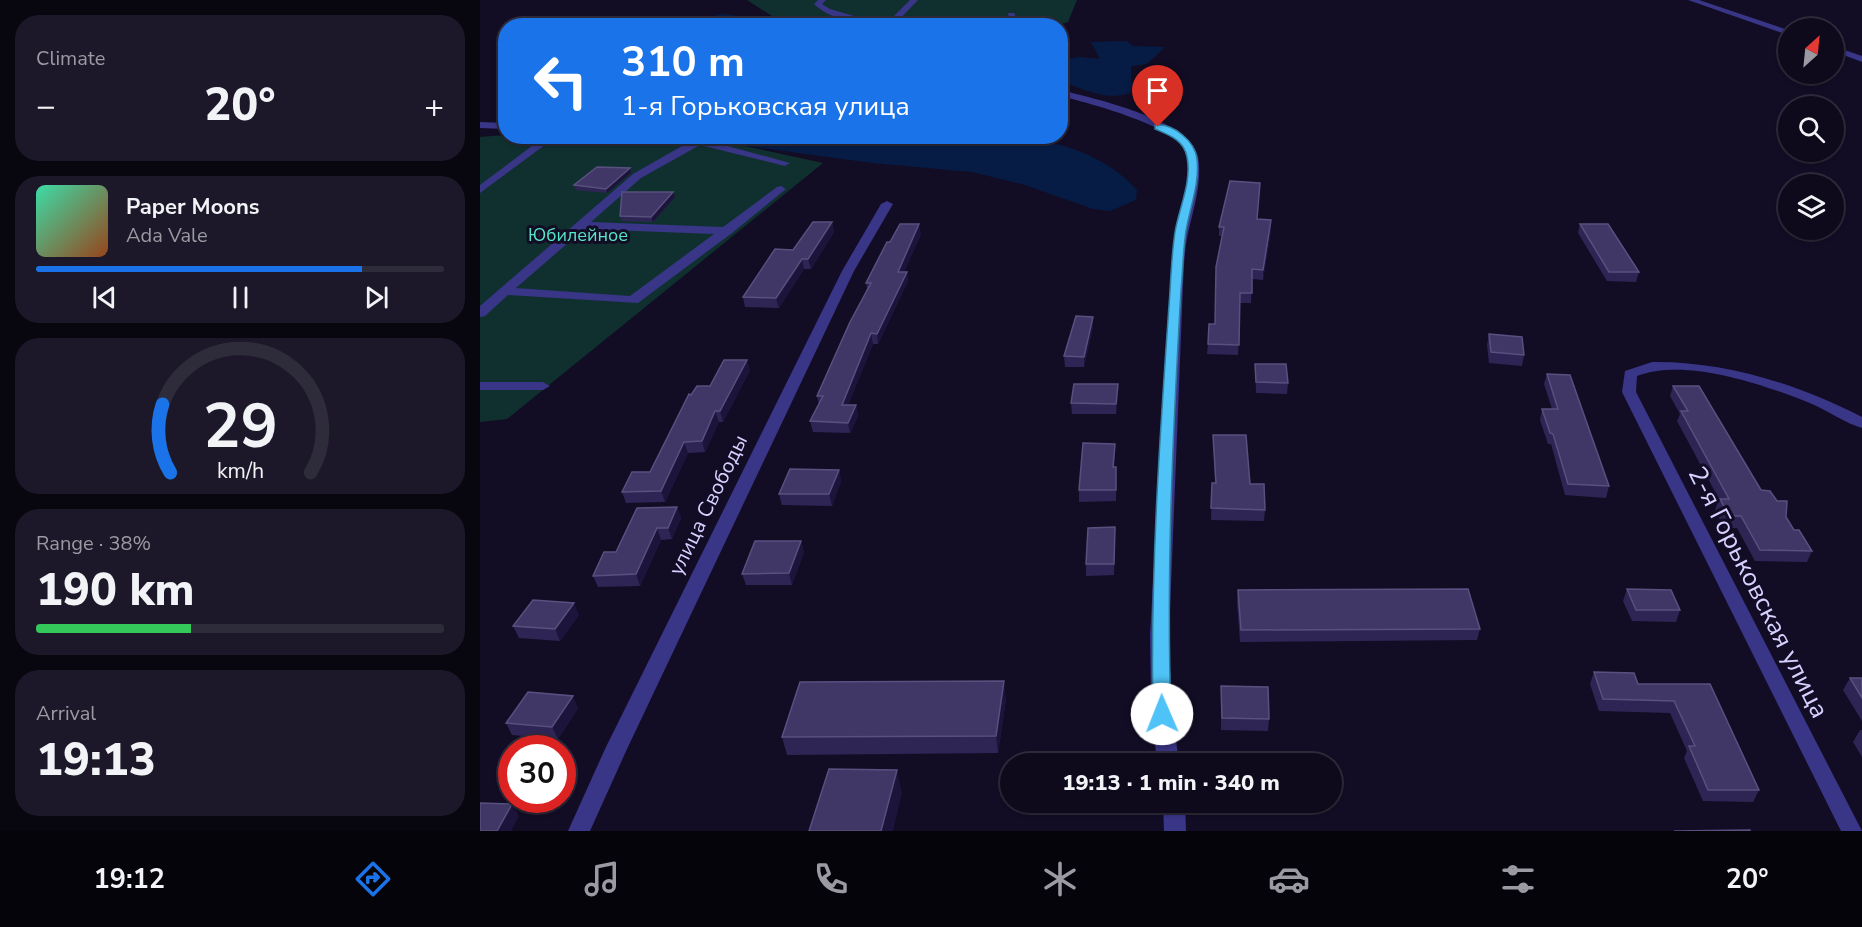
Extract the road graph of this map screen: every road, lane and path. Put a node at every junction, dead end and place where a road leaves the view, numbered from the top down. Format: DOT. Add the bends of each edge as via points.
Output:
graph roads {
  1 [pos="822,0"];
  2 [pos="914,0"];
  3 [pos="1692,0"];
  4 [pos="1011,15"];
  5 [pos="853,18"];
  6 [pos="896,18"];
  7 [pos="1012,18"];
  8 [pos="1778,30"];
  9 [pos="1844,52"];
  10 [pos="1862,59"];
  11 [pos="1068,95"];
  12 [pos="480,125"];
  13 [pos="498,126"];
  14 [pos="541,144"];
  15 [pos="694,144"];
  16 [pos="705,144"];
  17 [pos="785,163"];
  18 [pos="782,189"];
  19 [pos="480,190"];
  20 [pos="887,204"];
  21 [pos="581,225"];
  22 [pos="728,231"];
  23 [pos="505,291"];
  24 [pos="480,313"];
  25 [pos="480,386"];
  26 [pos="543,386"];
  27 [pos="1862,423"];
  28 [pos="1166,753"];
  29 [pos="1174,813"];
  30 [pos="579,831"];
  31 [pos="1175,831"];
  32 [pos="1852,831"];
  1 -- 5 [label="street" via="818,3 827,11"];
  2 -- 6 [label="street"];
  3 -- 8 [label="street"];
  4 -- 7 [label="street"];
  9 -- 10 [label="street"];
  11 -- 28 [label="street" via="1133,115 1178,136 1189,145 1192,158 1193,176 1180,233 1159,622"];
  12 -- 13 [label="street"];
  14 -- 19 [label="street"];
  15 -- 21 [label="street" via="637,177"];
  16 -- 17 [label="street"];
  18 -- 22 [label="street"];
  20 -- 30 [label="street, улица Свободы" via="848,271"];
  21 -- 22 [label="street"];
  21 -- 23 [label="street"];
  22 -- 23 [label="street" via="633,300"];
  23 -- 24 [label="street"];
  25 -- 26 [label="street"];
  27 -- 32 [label="street, 2-я Горьковская улица" via="1796,394 1708,368 1649,366 1630,374 1629,392"];
  29 -- 31 [label="street"];
}
